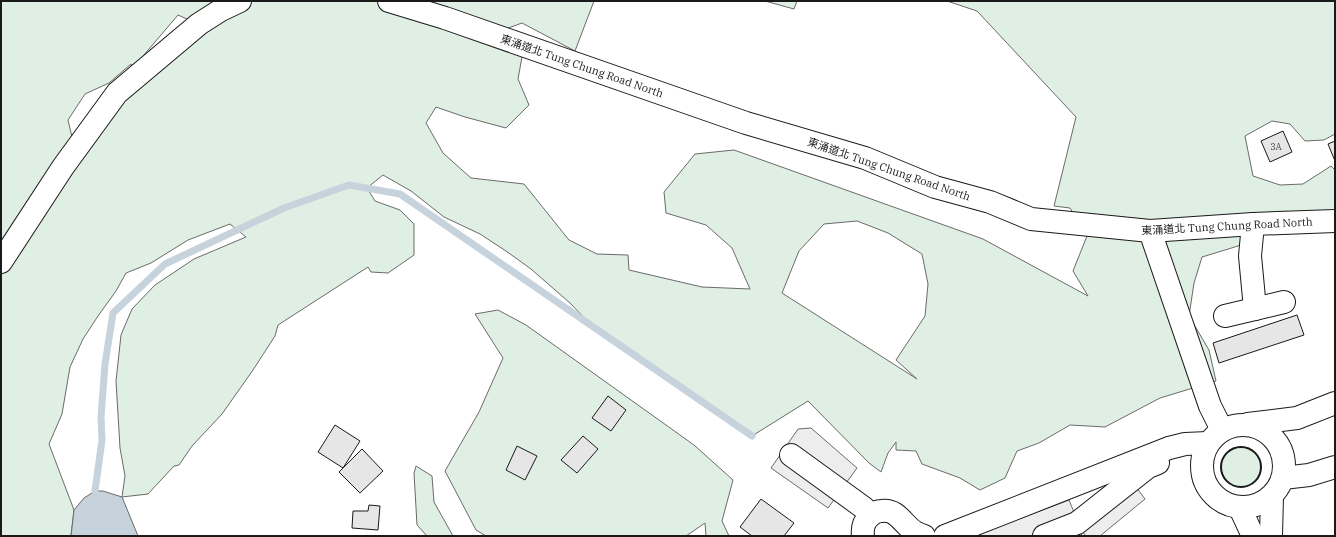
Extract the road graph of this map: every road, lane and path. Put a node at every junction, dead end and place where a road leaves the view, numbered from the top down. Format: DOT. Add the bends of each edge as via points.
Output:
graph roads {
  1 [pos="240,1"];
  2 [pos="389,1"];
  3 [pos="1335,221"];
  4 [pos="1253,224"];
  5 [pos="1150,232"];
  6 [pos="1,262"];
  7 [pos="1284,302"];
  8 [pos="1255,309"];
  9 [pos="1225,316"];
  10 [pos="1335,403"];
  11 [pos="1248,424"];
  12 [pos="1215,436"];
  13 [pos="791,455"];
  14 [pos="1202,466"];
  15 [pos="1335,467"];
  16 [pos="1278,487"];
  17 [pos="1240,508"];
  18 [pos="871,515"];
  19 [pos="904,529"];
  20 [pos="864,536"];
  21 [pos="924,536"];
  22 [pos="945,536"];
  23 [pos="1044,536"];
  24 [pos="1253,536"];
  25 [pos="1271,536"];
  1 -- 6 [label="street" via="199,24 117,93 63,167"];
  2 -- 5 [label="street, 東涌道北 Tung Chung Road North" via="445,18 746,123 865,158 936,187 990,202 1031,219"];
  3 -- 4 [label="street, 東涌道北 Tung Chung Road North"];
  4 -- 5 [label="street, 東涌道北 Tung Chung Road North"];
  4 -- 8 [label="street" via="1250,256"];
  5 -- 12 [label="street" via="1210,406"];
  7 -- 8 [label="street"];
  8 -- 9 [label="street"];
  10 -- 11 [label="street" via="1297,418"];
  11 -- 12 [label="street" via="1237,425"];
  11 -- 16 [label="street" via="1274,437 1282,449 1285,463"];
  12 -- 14 [label="street" via="1203,454"];
  12 -- 22 [label="street" via="1169,448"];
  13 -- 18 [label="street"];
  14 -- 17 [label="street" via="1203,479 1217,499"];
  14 -- 23 [label="street" via="1183,457 1168,458 1148,467 1077,523"];
  15 -- 16 [label="street"];
  16 -- 17 [label="street" via="1264,502"];
  16 -- 25 [label="street"];
  17 -- 24 [label="street"];
  18 -- 19 [label="street" via="884,510 891,511 897,514"];
  18 -- 20 [label="street" via="863,527"];
  19 -- 21 [label="street"];
}
